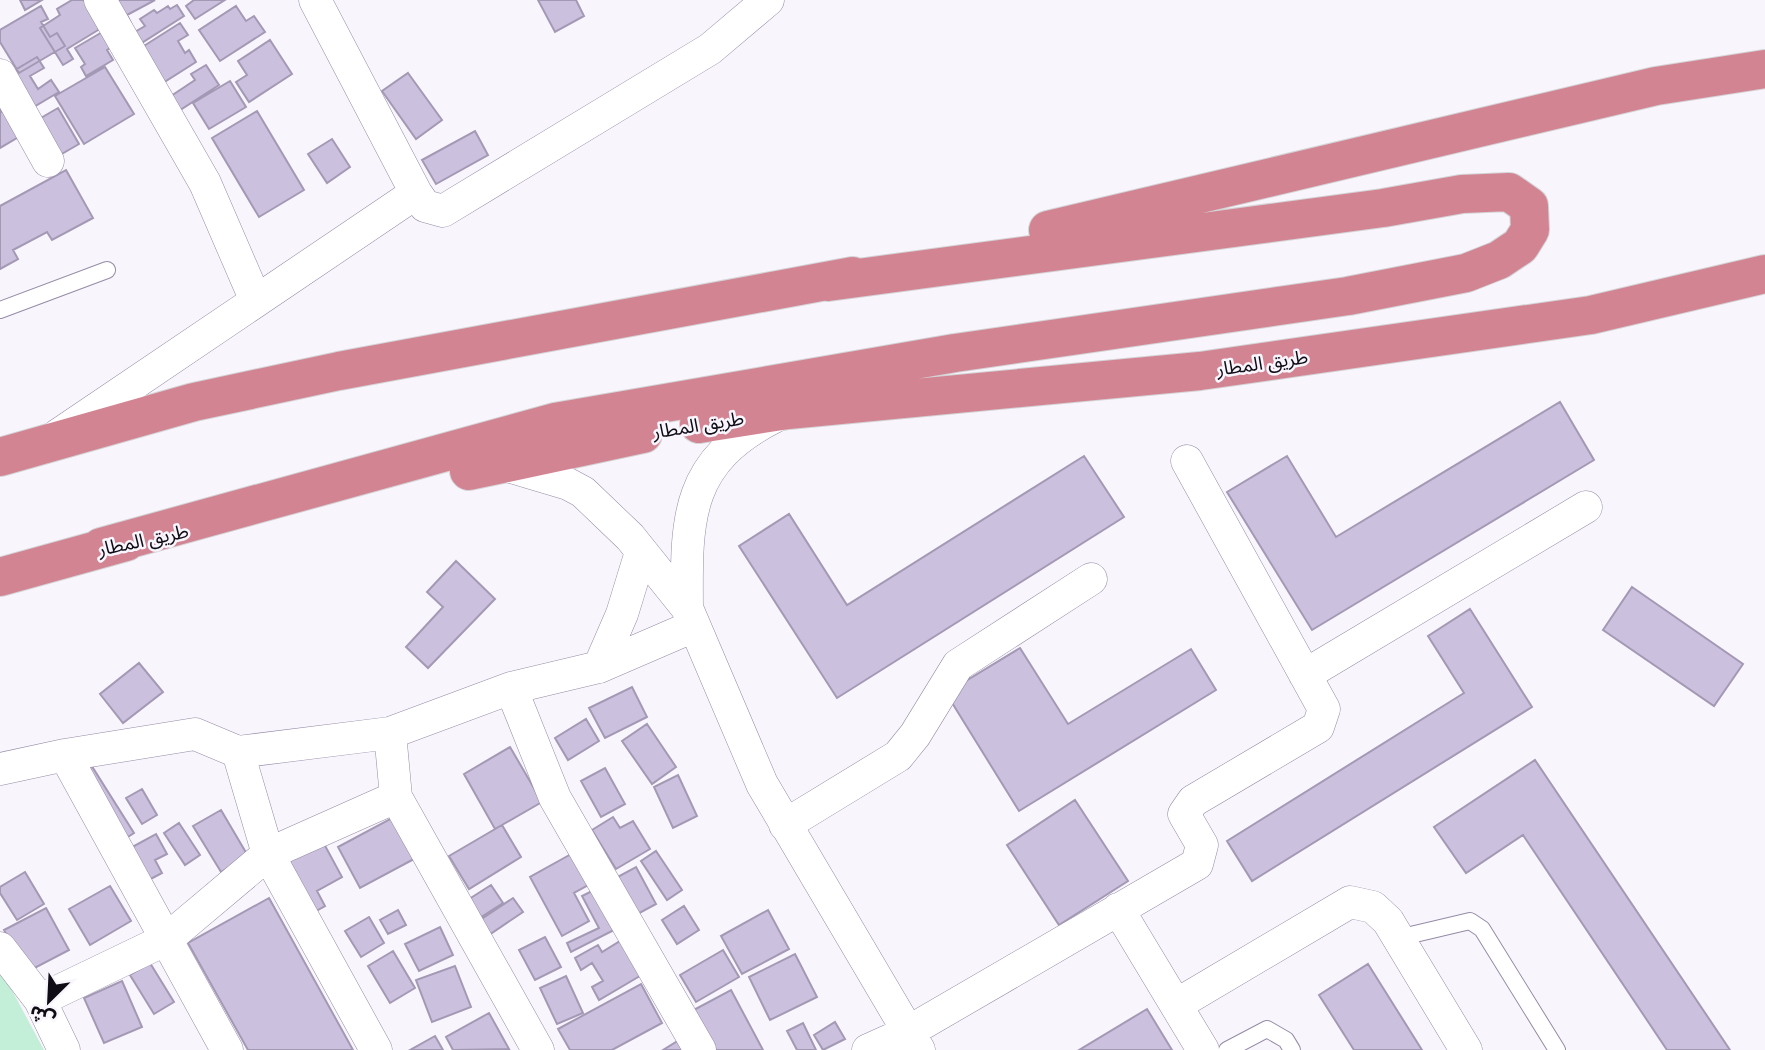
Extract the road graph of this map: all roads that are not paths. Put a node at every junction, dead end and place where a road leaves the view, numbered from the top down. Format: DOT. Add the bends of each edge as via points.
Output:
graph roads {
  1 [pos="100,0"];
  2 [pos="768,0"];
  3 [pos="326,4"];
  4 [pos="1765,69"];
  5 [pos="0,75"];
  6 [pos="48,161"];
  7 [pos="416,193"];
  8 [pos="107,270"];
  9 [pos="1765,274"];
  10 [pos="828,282"];
  11 [pos="256,301"];
  12 [pos="0,310"];
  13 [pos="788,410"];
  14 [pos="43,445"];
  15 [pos="0,457"];
  16 [pos="1187,461"];
  17 [pos="501,464"];
  18 [pos="1586,506"];
  19 [pos="101,547"];
  20 [pos="641,552"];
  21 [pos="0,577"];
  22 [pos="1091,579"];
  23 [pos="690,617"];
  24 [pos="599,667"];
  25 [pos="1305,675"];
  26 [pos="511,688"];
  27 [pos="390,733"];
  28 [pos="238,752"];
  29 [pos="65,755"];
  30 [pos="0,769"];
  31 [pos="396,797"];
  32 [pos="785,825"];
  33 [pos="268,854"];
  34 [pos="1118,909"];
  35 [pos="167,939"];
  36 [pos="1398,939"];
  37 [pos="0,948"];
  38 [pos="40,1000"];
  39 [pos="1176,1005"];
  40 [pos="914,1041"];
  41 [pos="64,1050"];
  42 [pos="227,1050"];
  43 [pos="376,1050"];
  44 [pos="538,1050"];
  45 [pos="700,1050"];
  46 [pos="868,1050"];
  47 [pos="1203,1050"];
  48 [pos="1227,1050"];
  49 [pos="1292,1050"];
  50 [pos="1466,1050"];
  51 [pos="1557,1050"];
  1 -- 11 [label="street" via="205,183"];
  2 -- 7 [label="street" via="710,49 443,211 425,206"];
  3 -- 7 [label="street"];
  4 -- 10 [label="highway" via="1656,86"];
  5 -- 6 [label="street"];
  7 -- 11 [label="street"];
  8 -- 12 [label="lane"];
  9 -- 13 [label="highway, طريق المطار" via="1591,315 1200,371"];
  10 -- 14 [label="highway" via="339,371 194,402"];
  10 -- 19 [label="highway" via="1462,194 1509,192 1529,206 1530,230 1520,246 1465,273 1348,296 955,354 555,422"];
  11 -- 14 [label="street"];
  13 -- 17 [label="highway, طريق المطار" via="586,444"];
  13 -- 23 [label="street" via="744,432 716,458 704,478 691,513"];
  14 -- 15 [label="highway"];
  16 -- 25 [label="street"];
  17 -- 19 [label="highway, طريق المطار"];
  17 -- 20 [label="street" via="583,492"];
  18 -- 25 [label="street"];
  19 -- 21 [label="highway, طريق المطار"];
  20 -- 23 [label="street"];
  20 -- 24 [label="street"];
  22 -- 32 [label="street" via="958,665 898,756"];
  23 -- 24 [label="street"];
  23 -- 32 [label="street" via="762,784"];
  24 -- 26 [label="street"];
  25 -- 34 [label="street" via="1324,709 1318,727 1193,801 1184,814 1202,845 1197,864"];
  26 -- 27 [label="street"];
  26 -- 45 [label="street" via="555,798"];
  27 -- 28 [label="street"];
  27 -- 31 [label="street"];
  28 -- 29 [label="street" via="195,734"];
  28 -- 33 [label="street"];
  29 -- 30 [label="street"];
  29 -- 35 [label="street"];
  31 -- 33 [label="street"];
  31 -- 44 [label="street"];
  32 -- 40 [label="street"];
  33 -- 35 [label="street"];
  33 -- 43 [label="street"];
  34 -- 39 [label="street"];
  34 -- 40 [label="street"];
  35 -- 38 [label="street"];
  35 -- 42 [label="street"];
  36 -- 39 [label="street" via="1373,907 1350,902"];
  36 -- 50 [label="street"];
  36 -- 51 [label="lane" via="1470,920 1482,929"];
  37 -- 38 [label="street"];
  38 -- 41 [label="street"];
  39 -- 47 [label="street"];
  40 -- 46 [label="street"];
  48 -- 49 [label="lane" via="1268,1029 1286,1040"];
}
